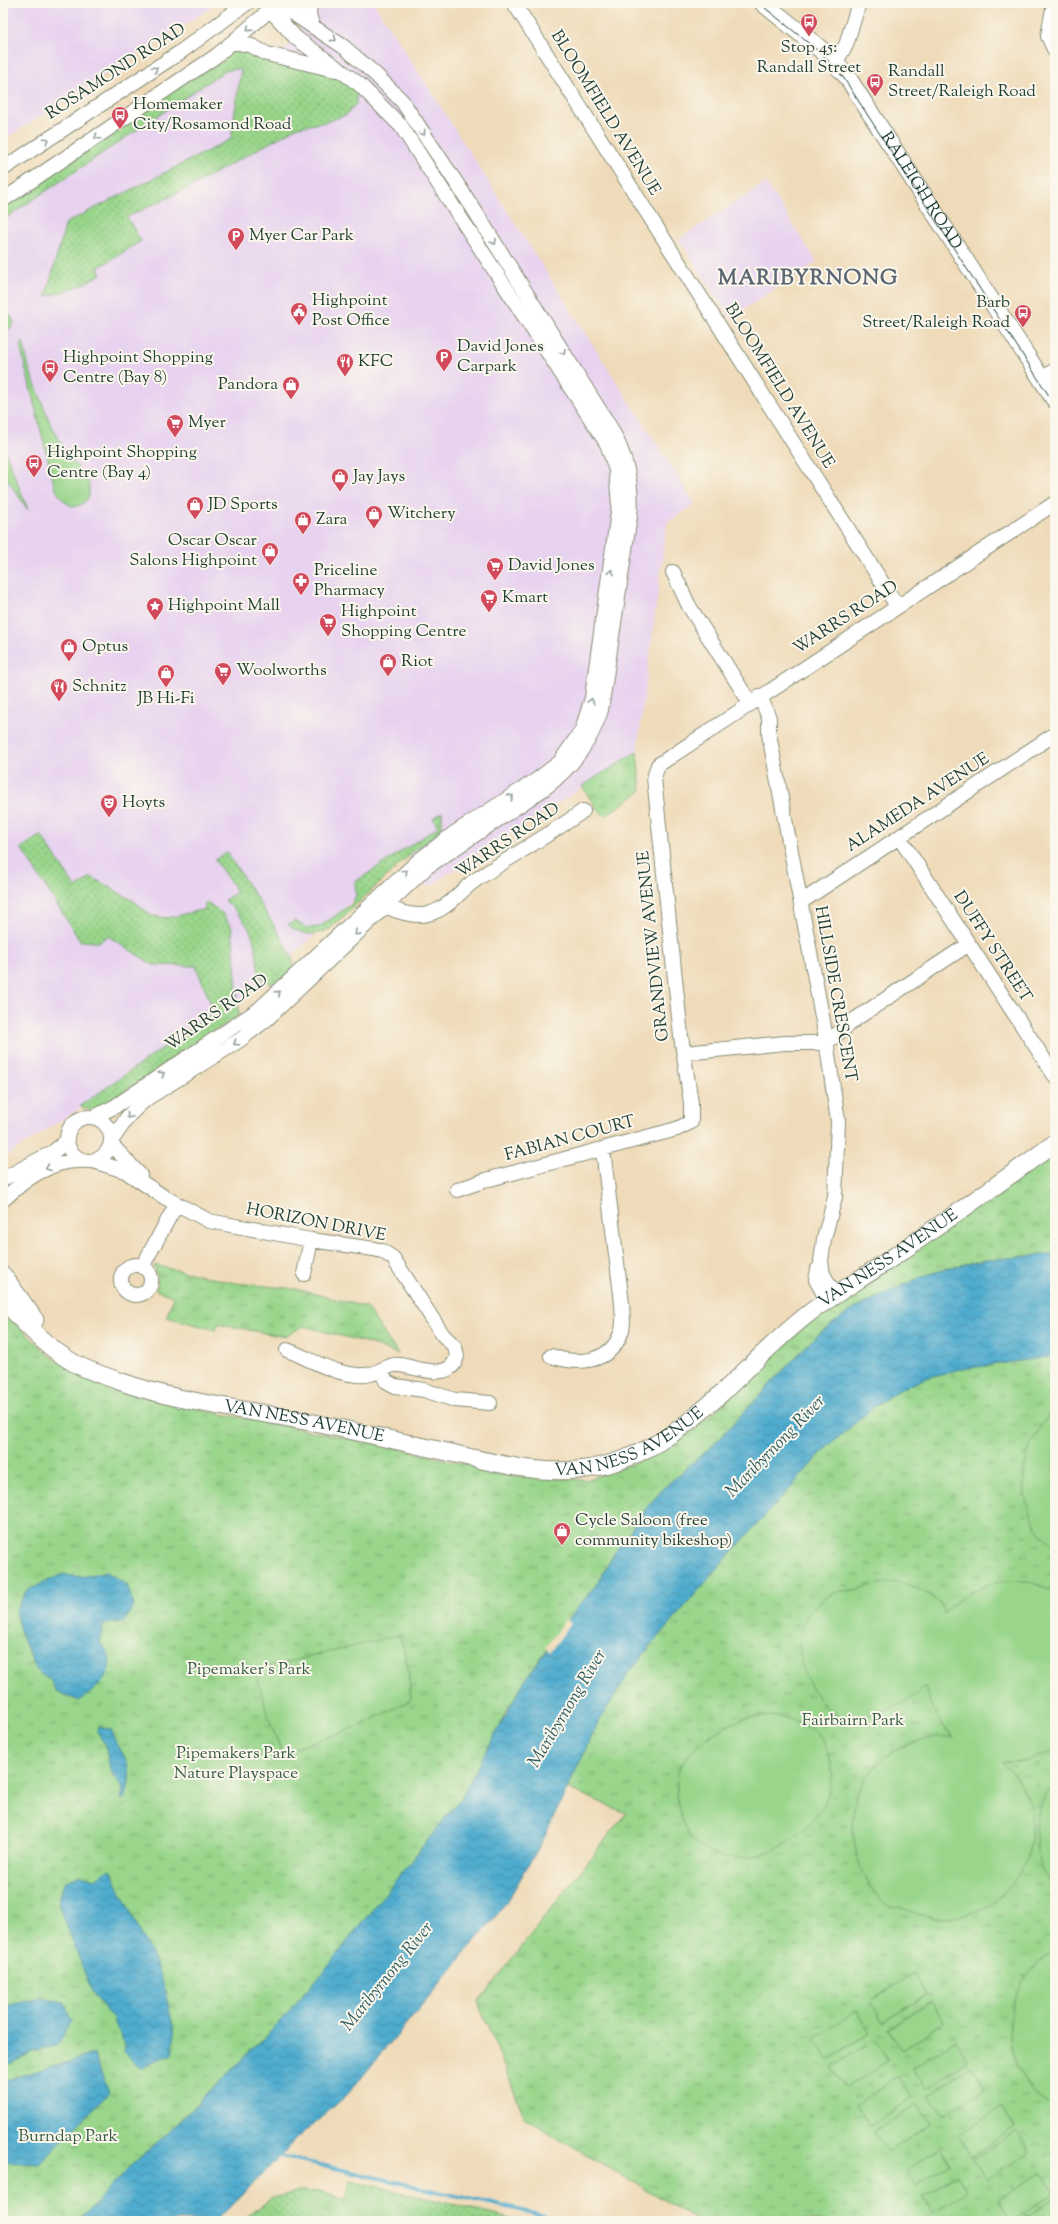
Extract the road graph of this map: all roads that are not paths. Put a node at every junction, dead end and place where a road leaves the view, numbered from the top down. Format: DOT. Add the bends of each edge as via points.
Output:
graph roads {
  1 [pos="247,3"];
  2 [pos="310,3"];
  3 [pos="514,3"];
  4 [pos="763,3"];
  5 [pos="859,3"];
  6 [pos="1054,3"];
  7 [pos="273,4"];
  8 [pos="312,24"];
  9 [pos="234,42"];
  10 [pos="1055,51"];
  11 [pos="836,63"];
  12 [pos="346,74"];
  13 [pos="3,169"];
  14 [pos="3,200"];
  15 [pos="1048,374"];
  16 [pos="1055,400"];
  17 [pos="1055,503"];
  18 [pos="673,572"];
  19 [pos="897,606"];
  20 [pos="754,700"];
  21 [pos="1053,739"];
  22 [pos="658,765"];
  23 [pos="584,811"];
  24 [pos="899,837"];
  25 [pos="801,902"];
  26 [pos="381,903"];
  27 [pos="969,944"];
  28 [pos="825,1034"];
  29 [pos="684,1053"];
  30 [pos="1055,1076"];
  31 [pos="94,1117"];
  32 [pos="691,1122"];
  33 [pos="67,1141"];
  34 [pos="111,1142"];
  35 [pos="1055,1143"];
  36 [pos="603,1150"];
  37 [pos="90,1161"];
  38 [pos="3,1179"];
  39 [pos="457,1190"];
  40 [pos="3,1200"];
  41 [pos="176,1204"];
  42 [pos="311,1240"];
  43 [pos="142,1267"];
  44 [pos="304,1274"];
  45 [pos="3,1275"];
  46 [pos="831,1297"];
  47 [pos="3,1299"];
  48 [pos="287,1350"];
  49 [pos="551,1356"];
  50 [pos="377,1373"];
  51 [pos="118,1381"];
  52 [pos="490,1403"];
  13 -- 1 [label="street, ROSAMOND ROAD, one-way" via="179,53"];
  2 -- 8 [label="street" via="309,15"];
  3 -- 19 [label="street, BLOOMFIELD AVENUE"];
  4 -- 11 [label="main road, RALEIGH ROAD"];
  5 -- 11 [label="street" via="846,45"];
  6 -- 10 [label="street" via="1048,36"];
  7 -- 8 [label="street"];
  7 -- 9 [label="street, one-way"];
  7 -- 12 [label="street" via="296,38"];
  8 -- 26 [label="street, one-way" via="359,60 402,101 474,208 610,427 624,456 630,487 630,516 604,692 598,720 587,744 558,777 440,857"];
  9 -- 12 [label="street" via="252,46 267,54"];
  9 -- 14 [label="street, one-way" via="198,70"];
  11 -- 15 [label="main road, RALEIGH ROAD"];
  26 -- 12 [label="street, one-way" via="432,849 547,773 560,762 577,739 592,698 617,531 619,487 612,456 601,433 438,180 393,117"];
  15 -- 16 [label="main road, RALEIGH ROAD"];
  17 -- 19 [label="street, WARRS ROAD"];
  18 -- 20 [label="street, HILLSIDE CRESCENT" via="689,606"];
  19 -- 20 [label="street, WARRS ROAD"];
  20 -- 22 [label="street, WARRS ROAD"];
  20 -- 25 [label="street, HILLSIDE CRESCENT" via="769,718 769,734"];
  21 -- 24 [label="street, ALAMEDA AVENUE"];
  22 -- 29 [label="street, GRANDVIEW AVENUE" via="654,778"];
  23 -- 26 [label="street, WARRS ROAD" via="476,880 455,899 434,912 414,914"];
  24 -- 25 [label="street, ALAMEDA AVENUE"];
  24 -- 27 [label="street, DUFFY STREET"];
  25 -- 28 [label="street, HILLSIDE CRESCENT"];
  31 -- 26 [label="street, WARRS ROAD, one-way" via="114,1107 258,1010"];
  26 -- 34 [label="street, WARRS ROAD, one-way" via="267,1019 240,1040 138,1105"];
  27 -- 28 [label="street" via="857,1018"];
  27 -- 30 [label="street, DUFFY STREET"];
  28 -- 29 [label="street" via="785,1043"];
  28 -- 46 [label="street, HILLSIDE CRESCENT" via="838,1133 835,1197 821,1261"];
  29 -- 32 [label="street, GRANDVIEW AVENUE" via="692,1108"];
  31 -- 33 [label="street" via="76,1120 69,1129"];
  31 -- 34 [label="street" via="107,1126"];
  32 -- 36 [label="street, FABIAN COURT" via="684,1127"];
  33 -- 37 [label="street" via="73,1155"];
  33 -- 38 [label="street" via="53,1152"];
  34 -- 37 [label="street" via="105,1155"];
  34 -- 41 [label="street, HORIZON DRIVE" via="144,1180"];
  35 -- 46 [label="main road, VAN NESS AVENUE"];
  36 -- 39 [label="street, FABIAN COURT"];
  36 -- 49 [label="street" via="622,1302 621,1334 609,1350 592,1361 572,1362"];
  37 -- 40 [label="street, one-way" via="68,1162 41,1171 18,1186"];
  37 -- 41 [label="street, HORIZON DRIVE" via="125,1171"];
  41 -- 42 [label="street, HORIZON DRIVE" via="209,1221"];
  41 -- 43 [label="street"];
  42 -- 44 [label="street"];
  42 -- 50 [label="street, HORIZON DRIVE" via="374,1249 388,1254 442,1335 456,1350 454,1362 439,1371 429,1372 398,1365"];
  45 -- 51 [label="main road, VAN NESS AVENUE" via="29,1313 51,1338 91,1367"];
  46 -- 51 [label="main road, VAN NESS AVENUE" via="791,1327 710,1406 687,1424 642,1451 620,1460 580,1470 546,1470 513,1466 324,1424 164,1395"];
  47 -- 51 [label="main road, VAN NESS AVENUE" via="58,1353 92,1372"];
  48 -- 50 [label="street, HORIZON DRIVE" via="347,1373"];
  50 -- 52 [label="street" via="391,1384 455,1400"];
}
